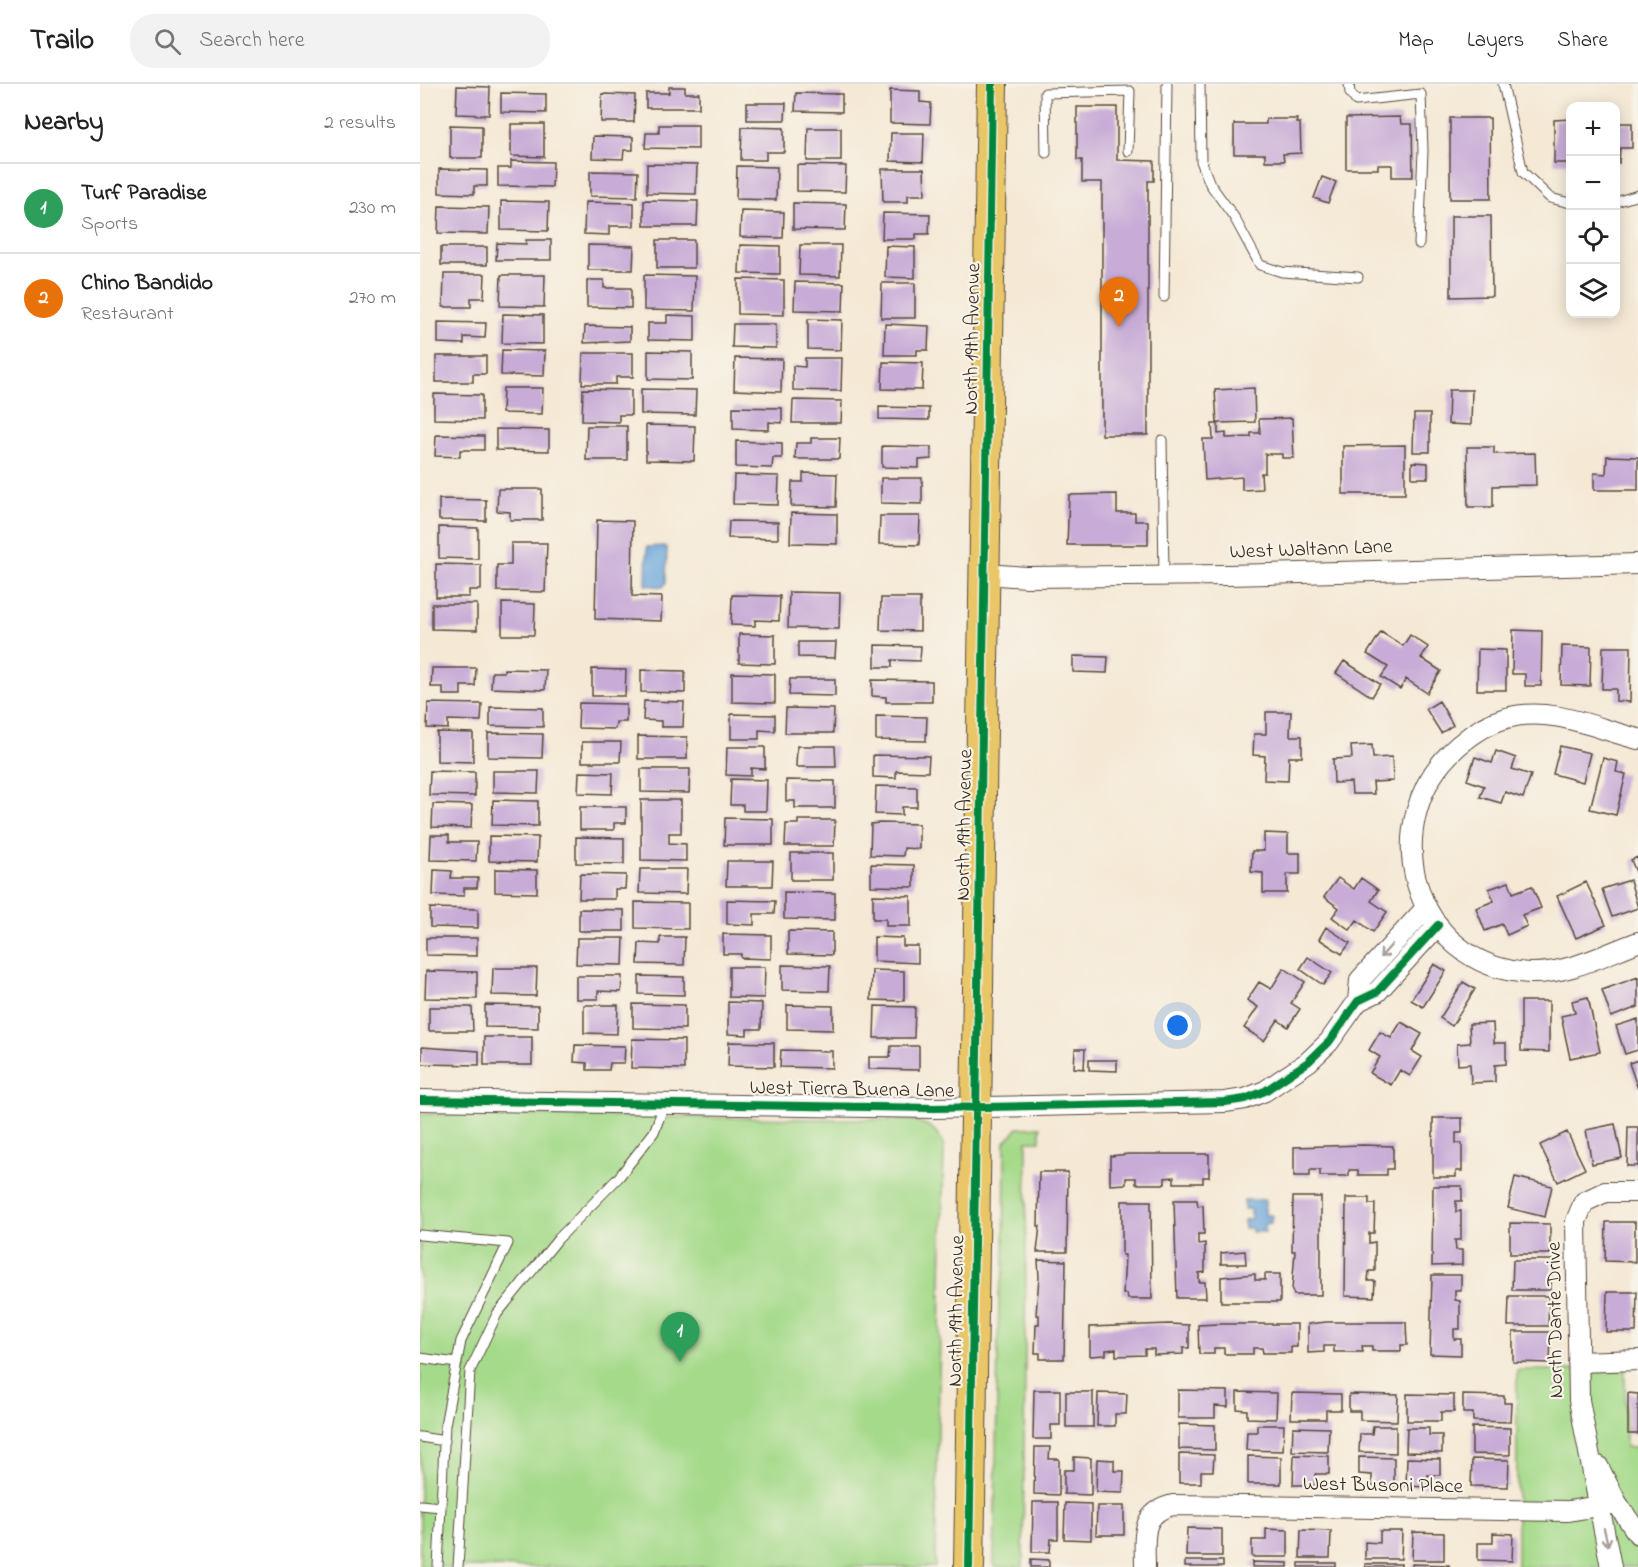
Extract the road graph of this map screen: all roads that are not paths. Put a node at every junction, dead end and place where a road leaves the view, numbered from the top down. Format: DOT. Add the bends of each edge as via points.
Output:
graph roads {
  1 [pos="992,84"];
  2 [pos="1167,84"];
  3 [pos="1200,84"];
  4 [pos="1349,84"];
  5 [pos="1503,84"];
  6 [pos="1421,89"];
  7 [pos="1128,151"];
  8 [pos="1046,153"];
  9 [pos="1638,195"];
  10 [pos="1620,201"];
  11 [pos="1566,202"];
  12 [pos="1419,244"];
  13 [pos="1358,277"];
  14 [pos="1164,297"];
  15 [pos="1162,440"];
  16 [pos="1638,564"];
  17 [pos="985,574"];
  18 [pos="1164,575"];
  19 [pos="1638,739"];
  20 [pos="1426,908"];
  21 [pos="1438,925"];
  22 [pos="1638,942"];
  23 [pos="1358,1001"];
  24 [pos="420,1100"];
  25 [pos="665,1103"];
  26 [pos="977,1106"];
  27 [pos="1638,1192"];
  28 [pos="420,1235"];
  29 [pos="420,1358"];
  30 [pos="1638,1360"];
  31 [pos="458,1362"];
  32 [pos="1578,1362"];
  33 [pos="420,1437"];
  34 [pos="445,1441"];
  35 [pos="420,1505"];
  36 [pos="1608,1505"];
  37 [pos="441,1507"];
  38 [pos="1638,1534"];
  39 [pos="438,1567"];
  40 [pos="458,1567"];
  41 [pos="969,1567"];
  42 [pos="1145,1567"];
  43 [pos="1611,1567"];
  1 -- 17 [label="main road, North 19th Avenue"];
  2 -- 14 [label="lane"];
  3 -- 13 [label="lane" via="1201,161 1210,184 1234,217 1260,265 1282,272"];
  4 -- 6 [label="lane" via="1356,102"];
  5 -- 11 [label="lane" via="1522,172 1550,198"];
  6 -- 12 [label="lane" via="1424,142"];
  7 -- 8 [label="lane" via="1130,91 1045,93"];
  9 -- 10 [label="lane"];
  15 -- 18 [label="lane"];
  16 -- 18 [label="street, West Waltann Lane"];
  17 -- 18 [label="street, West Waltann Lane"];
  17 -- 26 [label="main road, North 19th Avenue"];
  19 -- 20 [label="street" via="1544,714 1505,718 1475,731 1443,759 1427,780 1415,811 1413,870"];
  20 -- 21 [label="street"];
  20 -- 23 [label="street, one-way" via="1359,980"];
  21 -- 22 [label="street" via="1480,960 1530,973 1579,965"];
  21 -- 23 [label="street" via="1377,992"];
  23 -- 26 [label="street, West Tierra Buena Lane" via="1329,1042 1308,1062 1265,1091 1225,1102"];
  24 -- 25 [label="street, West Tierra Buena Lane"];
  25 -- 26 [label="street, West Tierra Buena Lane"];
  25 -- 40 [label="lane" via="654,1132 619,1177 558,1239 497,1314 470,1371"];
  26 -- 41 [label="main road, North 19th Avenue"];
  27 -- 32 [label="street, North Dante Drive" via="1605,1192 1584,1202 1576,1221"];
  28 -- 31 [label="lane" via="508,1243 462,1341"];
  29 -- 31 [label="lane"];
  30 -- 32 [label="street"];
  31 -- 34 [label="lane"];
  32 -- 36 [label="street, North Dante Drive" via="1585,1439"];
  33 -- 34 [label="lane"];
  34 -- 37 [label="lane"];
  35 -- 37 [label="lane"];
  36 -- 38 [label="street, North Dante Drive"];
  36 -- 42 [label="street, West Busoni Place" via="1568,1510 1173,1505 1150,1515"];
  36 -- 43 [label="street, North Dante Drive, one-way"];
  37 -- 39 [label="lane"];
}
